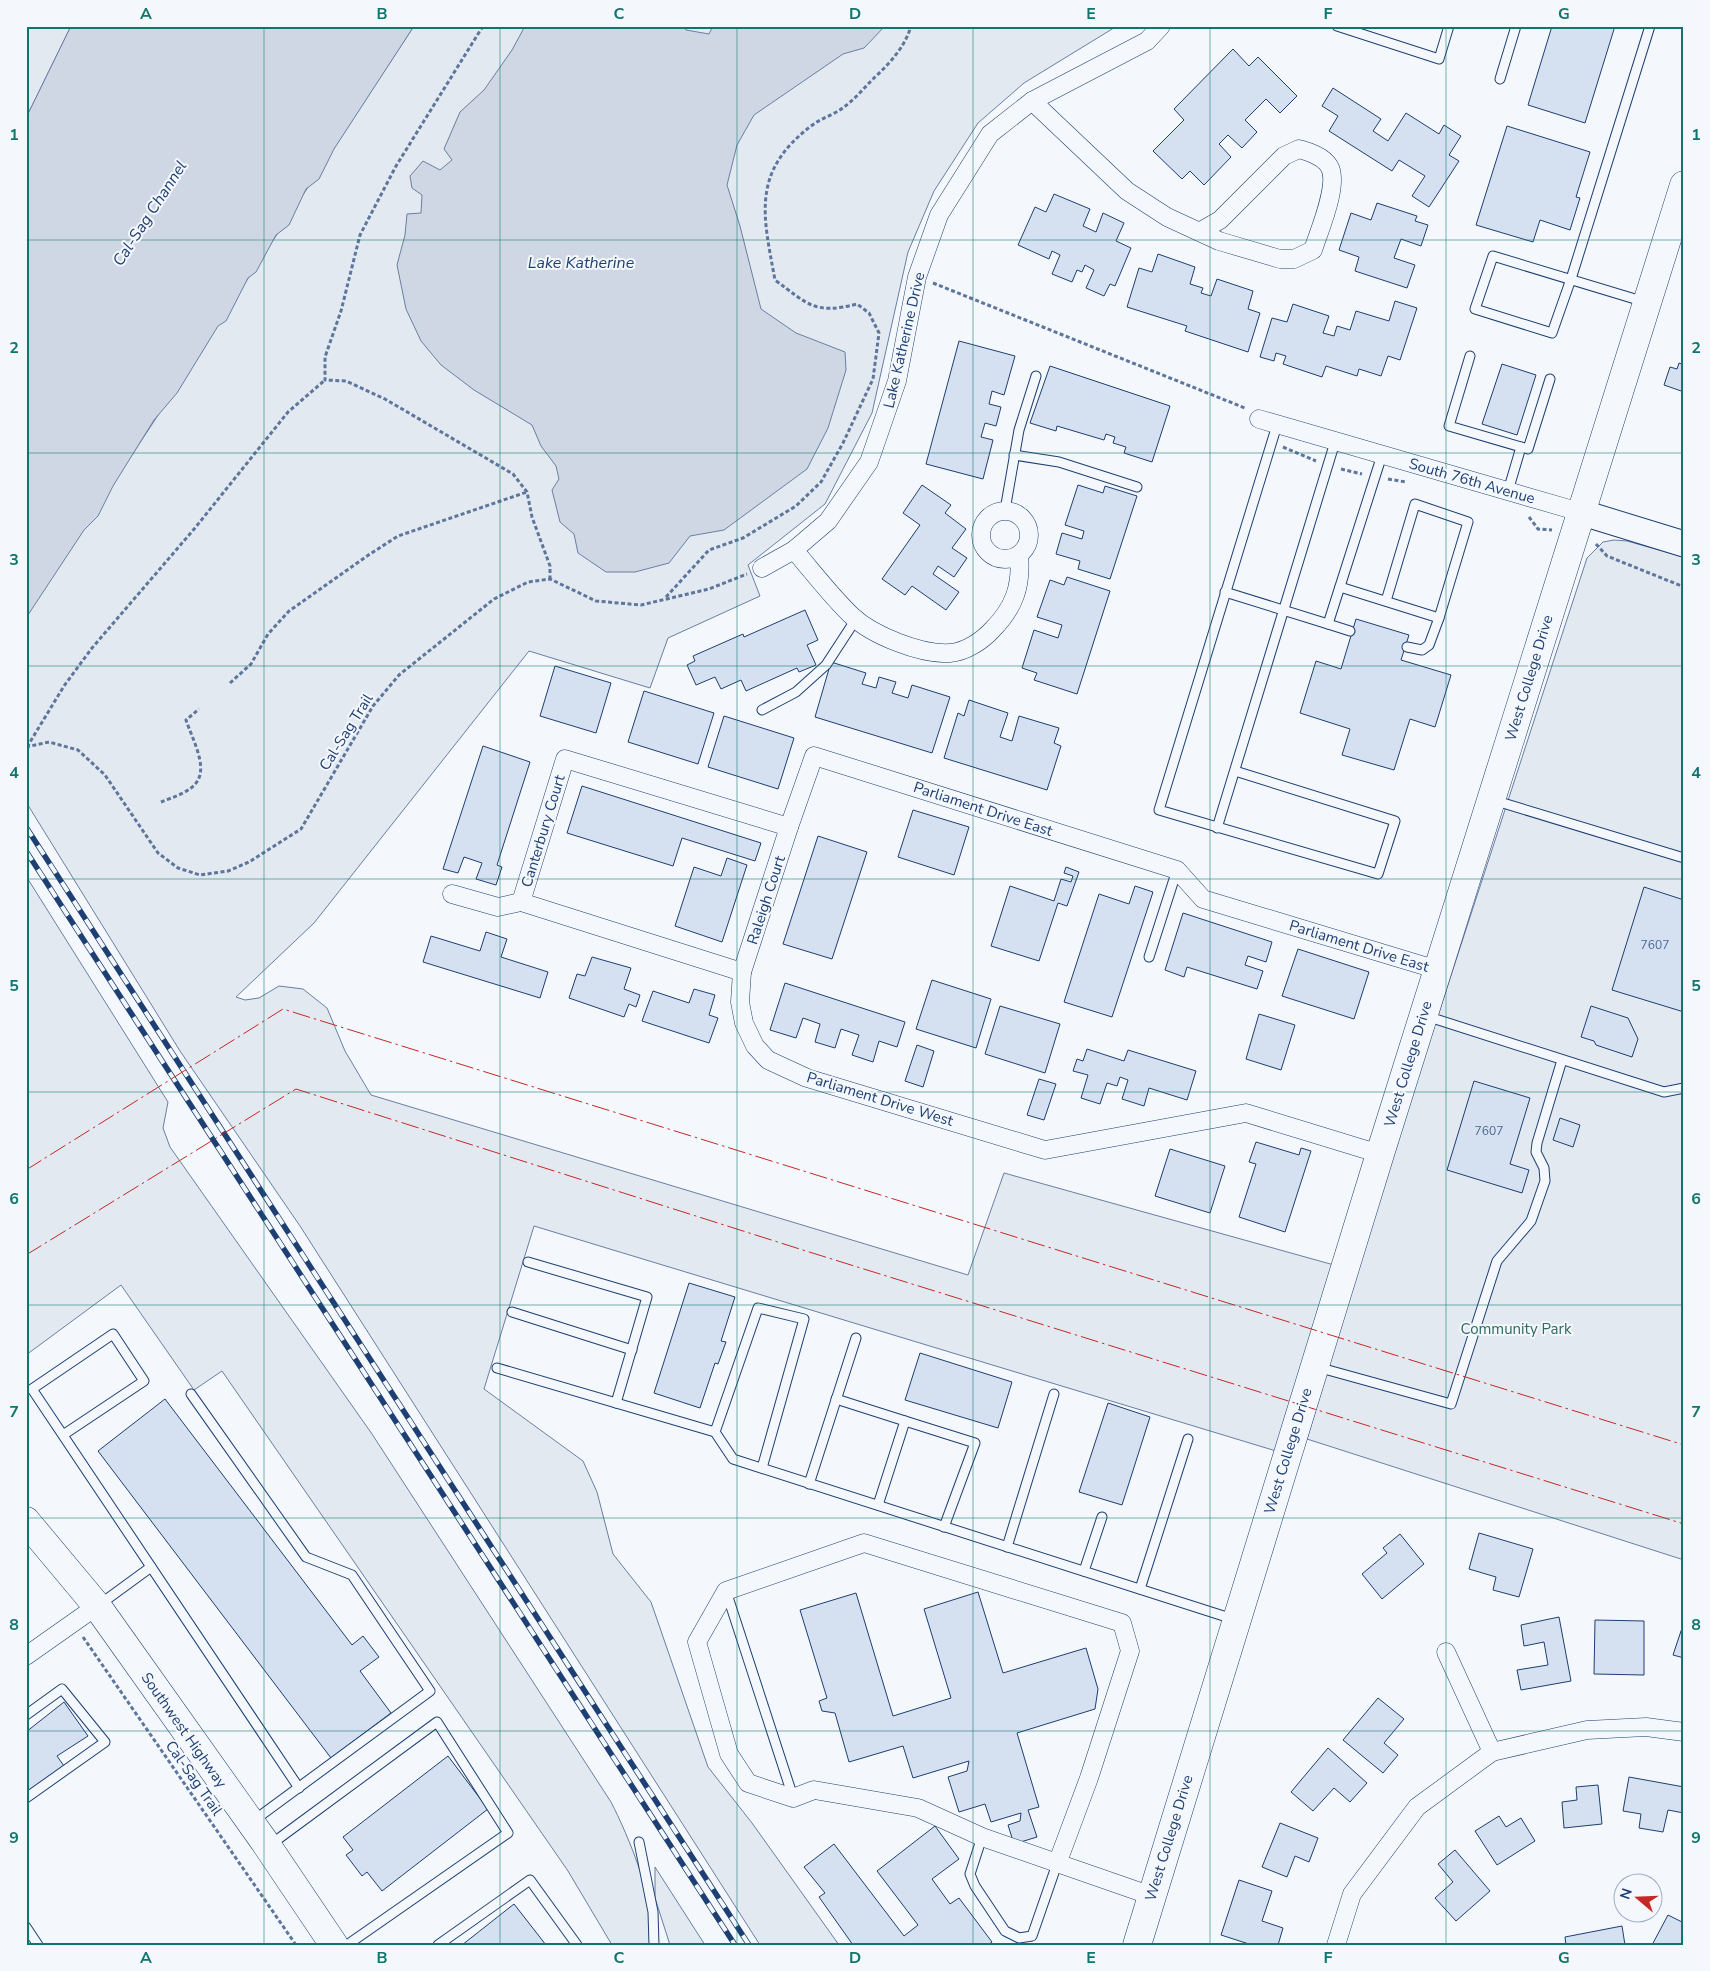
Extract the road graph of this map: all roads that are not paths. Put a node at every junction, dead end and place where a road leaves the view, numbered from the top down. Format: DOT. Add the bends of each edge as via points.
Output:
graph roads {
  1 [pos="1161,26"];
  2 [pos="1337,26"];
  3 [pos="1449,26"];
  4 [pos="1516,26"];
  5 [pos="1650,26"];
  6 [pos="1500,79"];
  7 [pos="1032,101"];
  8 [pos="1684,185"];
  9 [pos="1199,232"];
  10 [pos="1572,279"];
  11 [pos="1647,302"];
  12 [pos="1470,356"];
  13 [pos="1036,376"];
  14 [pos="1550,379"];
  15 [pos="1254,416"];
  16 [pos="1276,425"];
  17 [pos="1335,442"];
  18 [pos="1521,447"];
  19 [pos="1014,454"];
  20 [pos="1382,455"];
  21 [pos="1137,487"];
  22 [pos="1508,491"];
  23 [pos="1005,510"];
  24 [pos="1580,512"];
  25 [pos="1684,544"];
  26 [pos="794,550"];
  27 [pos="1019,555"];
  28 [pos="762,568"];
  29 [pos="1340,587"];
  30 [pos="1225,592"];
  31 [pos="1386,601"];
  32 [pos="1284,610"];
  33 [pos="1439,618"];
  34 [pos="856,619"];
  35 [pos="1328,624"];
  36 [pos="1350,630"];
  37 [pos="1407,647"];
  38 [pos="762,710"];
  39 [pos="1235,771"];
  40 [pos="1491,800"];
  41 [pos="789,827"];
  42 [pos="1217,828"];
  43 [pos="1684,858"];
  44 [pos="1177,870"];
  45 [pos="452,894"];
  46 [pos="521,902"];
  47 [pos="1149,957"];
  48 [pos="1438,970"];
  49 [pos="742,972"];
  50 [pos="1424,1015"];
  51 [pos="1562,1060"];
  52 [pos="1684,1088"];
  53 [pos="1380,1154"];
  54 [pos="528,1262"];
  55 [pos="512,1312"];
  56 [pos="856,1338"];
  57 [pos="632,1350"];
  58 [pos="1314,1367"];
  59 [pos="497,1368"];
  60 [pos="191,1394"];
  61 [pos="1054,1394"];
  62 [pos="836,1399"];
  63 [pos="616,1403"];
  64 [pos="905,1421"];
  65 [pos="715,1432"];
  66 [pos="63,1435"];
  67 [pos="1188,1438"];
  68 [pos="762,1468"];
  69 [pos="809,1484"];
  70 [pos="878,1505"];
  71 [pos="1102,1517"];
  72 [pos="26,1521"];
  73 [pos="944,1526"];
  74 [pos="1007,1547"];
  75 [pos="151,1567"];
  76 [pos="1084,1571"];
  77 [pos="1140,1589"];
  78 [pos="726,1590"];
  79 [pos="97,1606"];
  80 [pos="1236,1620"];
  81 [pos="1446,1652"];
  82 [pos="26,1656"];
  83 [pos="26,1715"];
  84 [pos="1684,1732"];
  85 [pos="1492,1752"];
  86 [pos="299,1788"];
  87 [pos="26,1798"];
  88 [pos="793,1798"];
  89 [pos="251,1823"];
  90 [pos="982,1837"];
  91 [pos="639,1842"];
  92 [pos="267,1847"];
  93 [pos="1057,1864"];
  94 [pos="1152,1896"];
  95 [pos="26,1927"];
  96 [pos="29,1939"];
  97 [pos="38,1945"];
  98 [pos="334,1945"];
  99 [pos="347,1945"];
  100 [pos="438,1945"];
  101 [pos="577,1945"];
  102 [pos="654,1945"];
  103 [pos="1137,1945"];
  104 [pos="1336,1945"];
  1 -- 7 [label="street, Lake Katherine Drive" via="1147,41"];
  2 -- 3 [label="lane" via="1439,59"];
  4 -- 6 [label="lane"];
  5 -- 10 [label="lane"];
  7 -- 9 [label="street" via="1127,192"];
  7 -- 26 [label="street, Lake Katherine Drive" via="990,134 938,215 916,277 897,381 869,462 828,521"];
  8 -- 11 [label="main road, West College Drive"];
  9 -- 9 [label="street" via="1280,259 1294,260 1313,250 1333,184 1330,166 1317,155 1299,149 1284,156 1220,220"];
  10 -- 10 [label="lane" via="1493,256 1475,309 1552,333"];
  10 -- 11 [label="lane"];
  11 -- 24 [label="main road, West College Drive"];
  12 -- 18 [label="lane" via="1449,426"];
  13 -- 19 [label="lane" via="1018,430"];
  14 -- 18 [label="lane" via="1528,449"];
  15 -- 16 [label="street, South 76th Avenue"];
  16 -- 17 [label="street, South 76th Avenue"];
  16 -- 30 [label="lane"];
  17 -- 20 [label="street, South 76th Avenue"];
  17 -- 32 [label="lane"];
  18 -- 22 [label="lane"];
  19 -- 21 [label="lane" via="1059,462"];
  19 -- 23 [label="lane"];
  20 -- 22 [label="street, South 76th Avenue"];
  20 -- 29 [label="lane"];
  22 -- 24 [label="street, South 76th Avenue"];
  23 -- 27 [label="street" via="1020,515 1029,528 1028,543"];
  23 -- 27 [label="street" via="990,516 981,538 984,546 996,557 1003,559"];
  24 -- 25 [label="street, South 76th Avenue"];
  24 -- 40 [label="main road, West College Drive"];
  26 -- 28 [label="street, Lake Katherine Drive"];
  26 -- 34 [label="street"];
  27 -- 34 [label="street" via="1019,581 1014,603 1005,618 966,649 950,653 911,647"];
  29 -- 31 [label="lane"];
  29 -- 35 [label="lane"];
  30 -- 32 [label="lane"];
  30 -- 42 [label="lane" via="1159,810"];
  31 -- 33 [label="lane"];
  31 -- 33 [label="lane" via="1415,504 1468,522"];
  32 -- 35 [label="lane"];
  32 -- 39 [label="lane"];
  33 -- 37 [label="lane" via="1429,645 1422,650"];
  34 -- 38 [label="lane" via="826,665 796,692"];
  35 -- 36 [label="lane"];
  39 -- 42 [label="lane"];
  39 -- 42 [label="lane" via="1395,820 1378,874"];
  40 -- 43 [label="lane"];
  40 -- 48 [label="main road, West College Drive"];
  41 -- 44 [label="street, Parliament Drive East" via="814,756"];
  41 -- 46 [label="street, Canterbury Court" via="565,759"];
  41 -- 49 [label="street, Raleigh Court"];
  44 -- 47 [label="lane"];
  44 -- 48 [label="street, Parliament Drive East" via="1203,899"];
  45 -- 46 [label="street" via="498,907"];
  46 -- 49 [label="street"];
  48 -- 50 [label="main road, West College Drive"];
  49 -- 53 [label="street, Parliament Drive West" via="740,1002 744,1023 755,1046 768,1060 807,1078 1045,1150 1246,1113"];
  50 -- 51 [label="lane"];
  50 -- 53 [label="main road, West College Drive"];
  51 -- 52 [label="lane" via="1664,1092"];
  51 -- 58 [label="lane" via="1537,1142 1536,1152 1544,1168 1545,1181 1531,1221 1497,1260 1451,1404"];
  53 -- 58 [label="main road, West College Drive"];
  54 -- 57 [label="lane" via="647,1297"];
  55 -- 57 [label="lane"];
  56 -- 62 [label="lane"];
  57 -- 63 [label="lane"];
  58 -- 80 [label="main road, West College Drive"];
  59 -- 63 [label="lane"];
  60 -- 86 [label="lane" via="306,1557 352,1575 430,1691"];
  61 -- 74 [label="lane"];
  62 -- 64 [label="lane"];
  62 -- 69 [label="lane"];
  63 -- 65 [label="lane"];
  64 -- 70 [label="lane"];
  64 -- 73 [label="lane" via="975,1443"];
  65 -- 68 [label="lane" via="733,1459"];
  65 -- 68 [label="lane" via="758,1308 804,1319"];
  66 -- 66 [label="lane" via="32,1389 113,1334 144,1381"];
  66 -- 75 [label="lane"];
  67 -- 77 [label="lane"];
  68 -- 69 [label="lane"];
  69 -- 70 [label="lane"];
  70 -- 73 [label="lane"];
  71 -- 76 [label="lane"];
  72 -- 79 [label="main road, Southwest Highway"];
  73 -- 74 [label="lane"];
  74 -- 76 [label="lane"];
  75 -- 79 [label="lane"];
  75 -- 86 [label="lane"];
  76 -- 77 [label="lane"];
  77 -- 80 [label="lane"];
  78 -- 88 [label="lane"];
  78 -- 88 [label="street" via="697,1642 729,1754 748,1783"];
  78 -- 93 [label="street" via="864,1543 1122,1623 1130,1651"];
  79 -- 82 [label="street"];
  79 -- 89 [label="main road, Southwest Highway"];
  80 -- 94 [label="main road, West College Drive"];
  81 -- 85 [label="street"];
  83 -- 87 [label="lane" via="62,1690 105,1742"];
  84 -- 85 [label="street" via="1646,1727 1587,1730"];
  85 -- 104 [label="street" via="1417,1807 1352,1894"];
  86 -- 89 [label="lane"];
  88 -- 90 [label="street" via="814,1790 918,1808"];
  89 -- 92 [label="main road, Southwest Highway"];
  90 -- 93 [label="street"];
  90 -- 93 [label="lane" via="970,1874 1005,1931 1019,1938 1032,1936"];
  91 -- 102 [label="lane" via="653,1912"];
  92 -- 98 [label="main road, Southwest Highway"];
  92 -- 99 [label="lane" via="437,1722 508,1833"];
  93 -- 94 [label="street"];
  94 -- 103 [label="main road, West College Drive"];
  95 -- 96 [label="lane"];
  96 -- 97 [label="lane"];
  100 -- 101 [label="lane" via="530,1880"];
}
